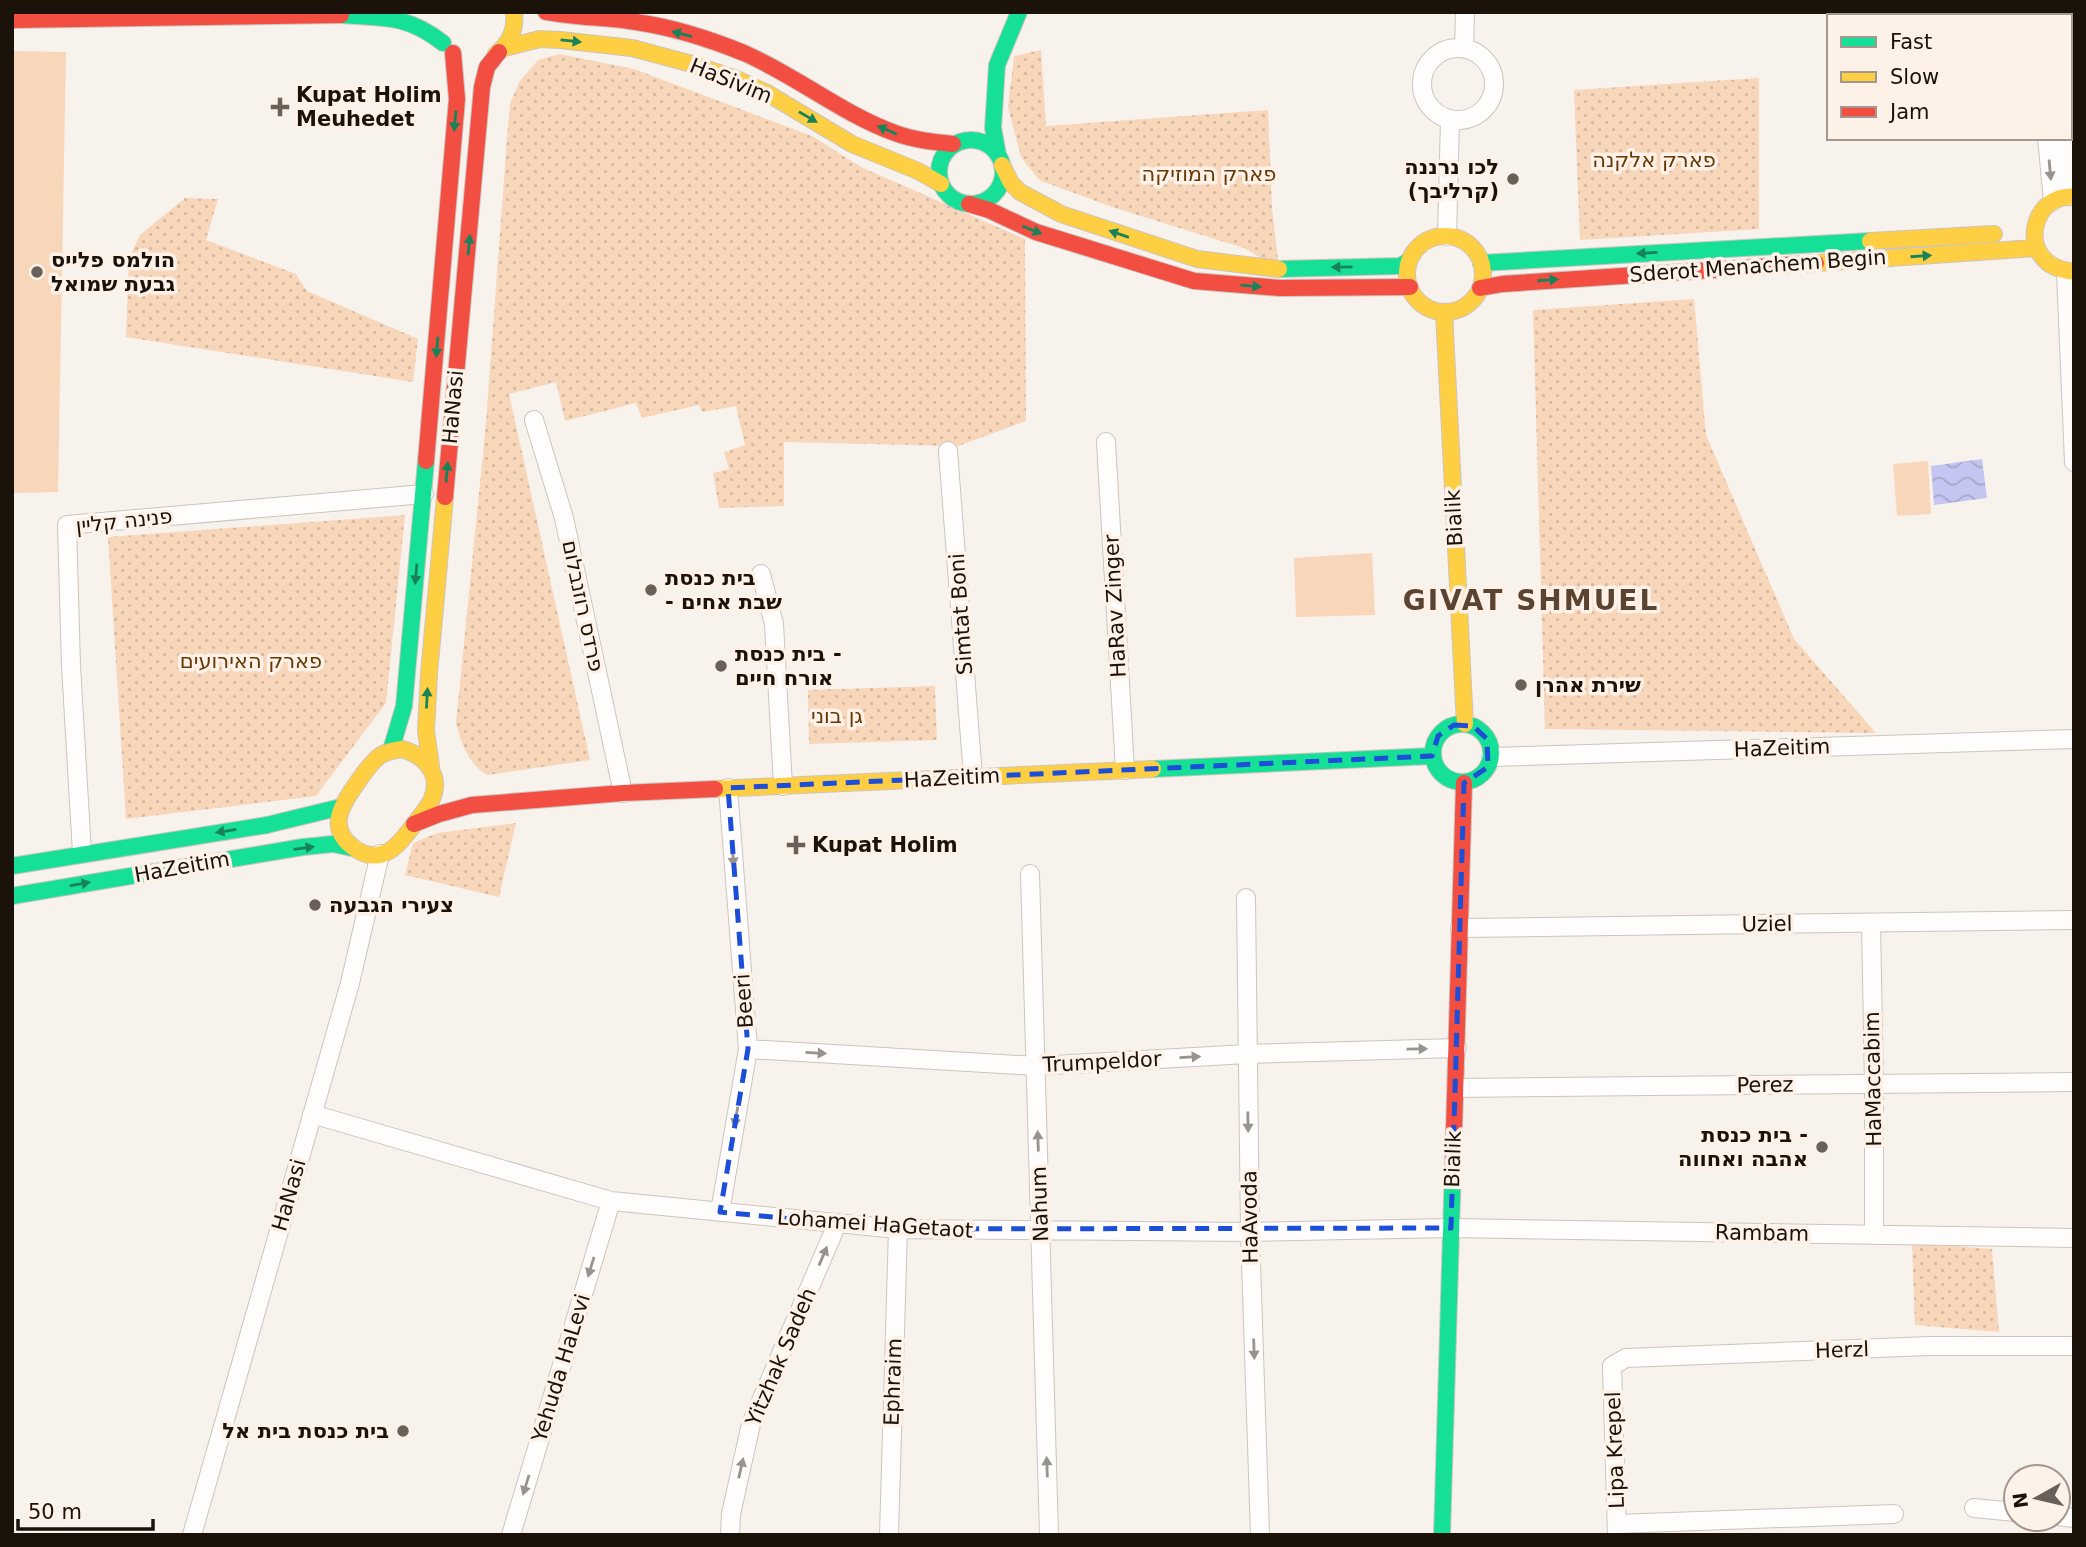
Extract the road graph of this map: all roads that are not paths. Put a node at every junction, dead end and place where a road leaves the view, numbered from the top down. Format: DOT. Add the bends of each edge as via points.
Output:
graph roads {
  1 [pos="514,12"];
  2 [pos="546,12"];
  3 [pos="1019,12"];
  4 [pos="1465,12"];
  5 [pos="98,16"];
  6 [pos="436,18"];
  7 [pos="12,20"];
  8 [pos="1464,48"];
  9 [pos="501,50"];
  10 [pos="459,53"];
  11 [pos="995,82"];
  12 [pos="1450,119"];
  13 [pos="967,133"];
  14 [pos="2048,140"];
  15 [pos="2065,140"];
  16 [pos="1000,160"];
  17 [pos="941,184"];
  18 [pos="2065,198"];
  19 [pos="969,204"];
  20 [pos="1447,236"];
  21 [pos="2024,236"];
  22 [pos="1409,261"];
  23 [pos="1481,263"];
  24 [pos="2070,272"];
  25 [pos="1410,287"];
  26 [pos="1480,288"];
  27 [pos="1444,312"];
  28 [pos="534,420"];
  29 [pos="1106,442"];
  30 [pos="948,451"];
  31 [pos="2074,462"];
  32 [pos="424,494"];
  33 [pos="761,574"];
  34 [pos="1465,724"];
  35 [pos="2074,739"];
  36 [pos="391,750"];
  37 [pos="1432,756"];
  38 [pos="1491,757"];
  39 [pos="430,766"];
  40 [pos="1125,770"];
  41 [pos="974,777"];
  42 [pos="1464,783"];
  43 [pos="783,786"];
  44 [pos="728,788"];
  45 [pos="435,790"];
  46 [pos="623,793"];
  47 [pos="472,805"];
  48 [pos="341,807"];
  49 [pos="414,824"];
  50 [pos="352,848"];
  51 [pos="82,853"];
  52 [pos="380,854"];
  53 [pos="12,866"];
  54 [pos="1030,874"];
  55 [pos="12,895"];
  56 [pos="1246,898"];
  57 [pos="2074,920"];
  58 [pos="1871,923"];
  59 [pos="1460,929"];
  60 [pos="1457,1048"];
  61 [pos="748,1049"];
  62 [pos="1247,1054"];
  63 [pos="1035,1066"];
  64 [pos="2074,1082"];
  65 [pos="1874,1084"];
  66 [pos="1455,1088"];
  67 [pos="312,1114"];
  68 [pos="611,1201"];
  69 [pos="720,1212"];
  70 [pos="837,1224"];
  71 [pos="1451,1228"];
  72 [pos="898,1229"];
  73 [pos="1040,1231"];
  74 [pos="1250,1232"];
  75 [pos="1874,1235"];
  76 [pos="2074,1238"];
  77 [pos="2074,1346"];
  78 [pos="1612,1366"];
  79 [pos="1974,1508"];
  80 [pos="2002,1511"];
  81 [pos="1894,1514"];
  82 [pos="1617,1529"];
  83 [pos="192,1535"];
  84 [pos="511,1535"];
  85 [pos="730,1535"];
  86 [pos="889,1535"];
  87 [pos="1049,1535"];
  88 [pos="1259,1535"];
  89 [pos="1442,1535"];
  1 -- 9 [label="street, HaNasi" via="514,29"];
  13 -- 2 [label="street, HaSivim, one-way" via="934,144 921,142 865,120 744,53 638,22"];
  3 -- 11 [label="street" via="997,65"];
  4 -- 8 [label="street"];
  5 -- 7 [label="street"];
  5 -- 10 [label="street" via="392,18 427,30"];
  6 -- 10 [label="street, HaNasi" via="438,31"];
  8 -- 12 [label="street" via="1435,56 1423,75 1430,107"];
  8 -- 12 [label="street" via="1489,65 1494,88 1484,110 1474,117"];
  9 -- 10 [label="street, HaSivim" via="488,58"];
  9 -- 17 [label="street, HaSivim, one-way" via="532,40 560,40 632,48 702,67 767,93 852,144"];
  39 -- 9 [label="street, HaNasi, one-way" via="426,724 429,674 482,87 487,67"];
  10 -- 32 [label="street, HaNasi, one-way"];
  11 -- 13 [label="street"];
  11 -- 16 [label="street" via="993,128"];
  12 -- 20 [label="street"];
  13 -- 16 [label="street" via="984,142"];
  13 -- 17 [label="street" via="946,150 939,167"];
  14 -- 18 [label="street, one-way"];
  15 -- 18 [label="street"];
  16 -- 19 [label="street" via="1000,185 995,193 988,200"];
  22 -- 16 [label="street, one-way" via="1400,266 1279,269 1196,259 1036,202 1011,183"];
  17 -- 19 [label="street" via="954,200"];
  18 -- 21 [label="street" via="2043,209"];
  19 -- 25 [label="street, one-way" via="1036,232 1194,281 1280,288"];
  20 -- 22 [label="street" via="1424,242"];
  20 -- 23 [label="street" via="1468,244"];
  21 -- 23 [label="street, Sderot Menachem Begin, one-way"];
  21 -- 24 [label="street" via="2053,268"];
  26 -- 21 [label="street, Sderot Menachem Begin, one-way"];
  22 -- 25 [label="street"];
  23 -- 26 [label="street"];
  24 -- 31 [label="street"];
  25 -- 27 [label="street" via="1423,305"];
  26 -- 27 [label="street" via="1466,306"];
  27 -- 34 [label="street, Bialik"];
  28 -- 46 [label="street, פרדס רוזנבלום" via="564,518"];
  29 -- 40 [label="street, HaRav Zinger"];
  30 -- 41 [label="street, Simtat Boni"];
  32 -- 36 [label="street, HaNasi, one-way" via="404,706"];
  32 -- 51 [label="street, פנינה קליין" via="66,525"];
  33 -- 43 [label="street" via="774,624"];
  34 -- 37 [label="street" via="1445,729"];
  34 -- 38 [label="street" via="1487,738"];
  35 -- 38 [label="street, HaZeitim"];
  36 -- 39 [label="street" via="413,751"];
  36 -- 48 [label="street" via="374,762"];
  37 -- 40 [label="street, HaZeitim"];
  37 -- 42 [label="street" via="1439,773"];
  38 -- 42 [label="street" via="1482,775"];
  39 -- 45 [label="street"];
  40 -- 41 [label="street, HaZeitim"];
  41 -- 43 [label="street, HaZeitim"];
  42 -- 59 [label="street, Bialik"];
  43 -- 44 [label="street, HaZeitim"];
  44 -- 46 [label="street, HaZeitim"];
  44 -- 61 [label="street, Beeri, one-way"];
  45 -- 47 [label="street, HaZeitim" via="455,804"];
  45 -- 49 [label="street"];
  46 -- 47 [label="street, HaZeitim"];
  47 -- 49 [label="street, HaZeitim"];
  48 -- 50 [label="street" via="340,829"];
  48 -- 51 [label="street, HaZeitim, one-way" via="271,824"];
  49 -- 52 [label="street" via="397,846"];
  50 -- 52 [label="street"];
  55 -- 50 [label="street, HaZeitim, one-way" via="303,848 333,844"];
  51 -- 53 [label="street, HaZeitim"];
  52 -- 67 [label="street, HaNasi"];
  54 -- 63 [label="street, Nahum"];
  56 -- 62 [label="street, HaAvoda"];
  57 -- 58 [label="street, Uziel"];
  58 -- 59 [label="street, Uziel"];
  58 -- 65 [label="street, HaMaccabim"];
  59 -- 60 [label="street, Bialik"];
  62 -- 60 [label="street, Trumpeldor, one-way"];
  60 -- 66 [label="street, Bialik"];
  61 -- 63 [label="street, Trumpeldor, one-way"];
  61 -- 69 [label="street, Beeri, one-way"];
  63 -- 62 [label="street, Trumpeldor, one-way"];
  62 -- 74 [label="street, HaAvoda, one-way"];
  73 -- 63 [label="street, Nahum, one-way"];
  64 -- 65 [label="street, Perez"];
  65 -- 66 [label="street, Perez"];
  65 -- 75 [label="street, HaMaccabim"];
  66 -- 71 [label="street, Bialik"];
  67 -- 68 [label="street, Lohamei HaGetaot"];
  67 -- 83 [label="street, HaNasi"];
  68 -- 69 [label="street, Lohamei HaGetaot"];
  68 -- 84 [label="street, Yehuda HaLevi, one-way"];
  69 -- 70 [label="street, Lohamei HaGetaot"];
  70 -- 72 [label="street, Lohamei HaGetaot"];
  85 -- 70 [label="street, Yitzhak Sadeh, one-way" via="751,1424"];
  71 -- 74 [label="street, Lohamei HaGetaot"];
  71 -- 75 [label="street, Rambam"];
  71 -- 89 [label="street, Bialik"];
  72 -- 73 [label="street, Lohamei HaGetaot"];
  72 -- 86 [label="street, Ephraim"];
  73 -- 74 [label="street, Lohamei HaGetaot"];
  87 -- 73 [label="street, Nahum, one-way"];
  74 -- 88 [label="street, HaAvoda, one-way"];
  75 -- 76 [label="street, Rambam"];
  77 -- 78 [label="street, Herzl" via="1929,1346 1626,1358"];
  78 -- 82 [label="street, Lipa Krepel"];
  79 -- 80 [label="street"];
  81 -- 82 [label="street"];
}
